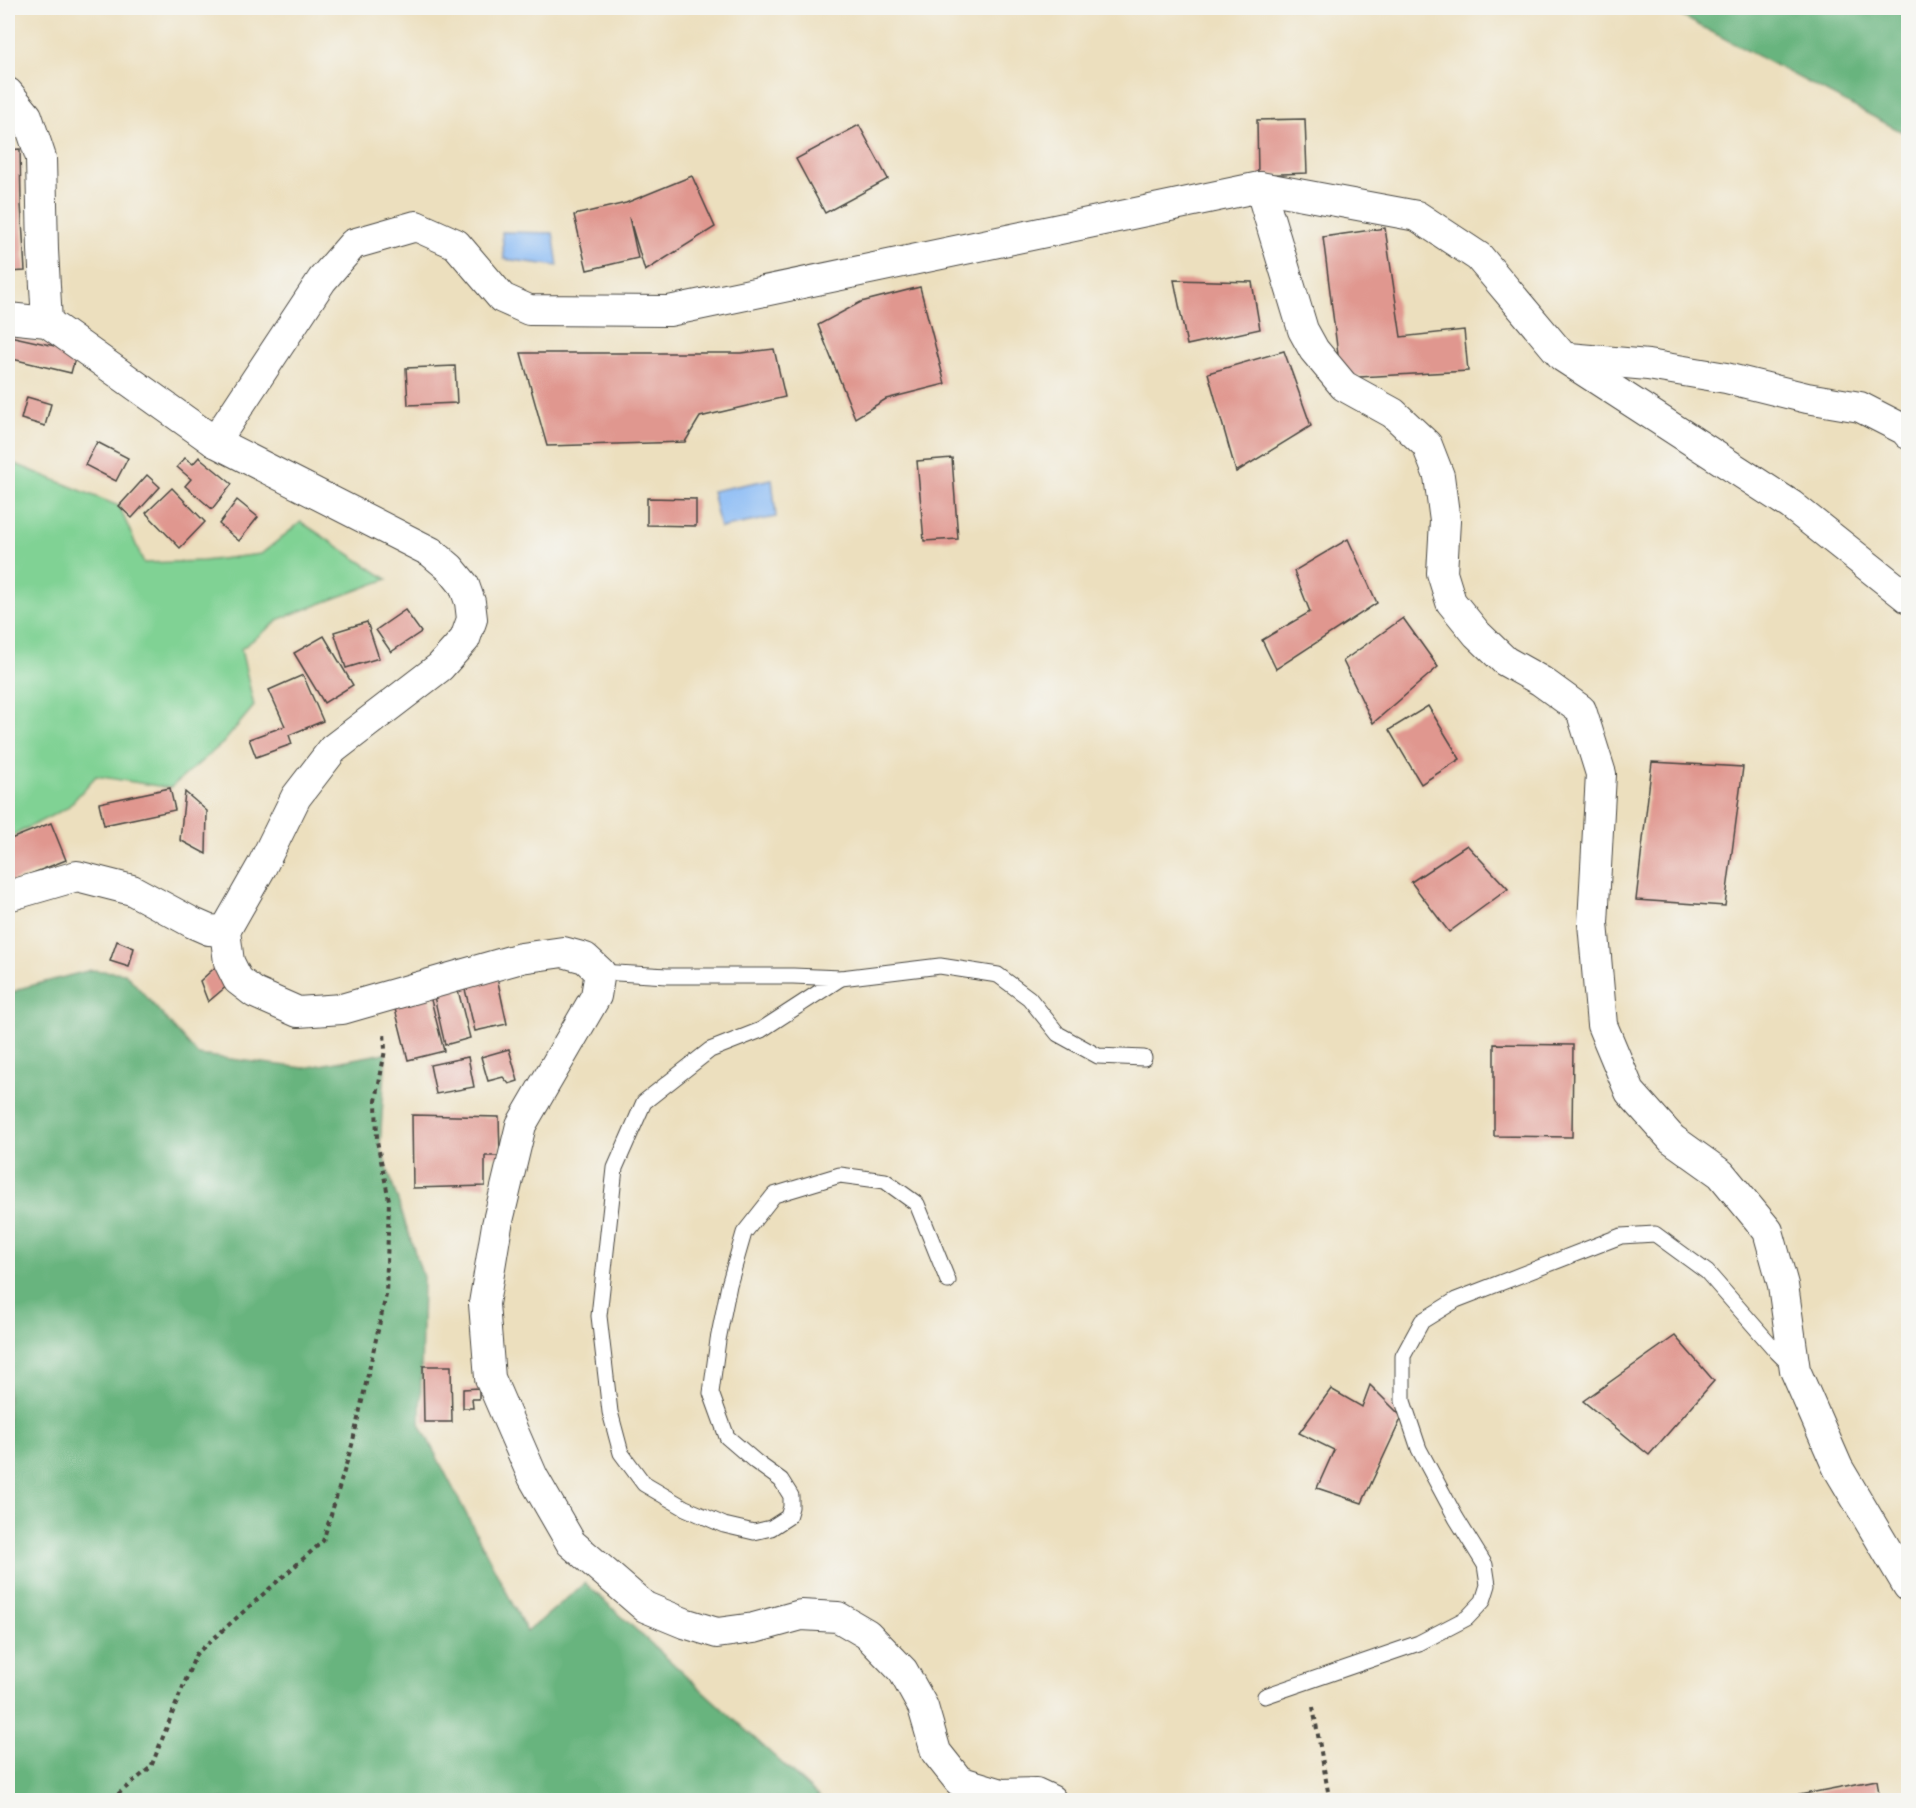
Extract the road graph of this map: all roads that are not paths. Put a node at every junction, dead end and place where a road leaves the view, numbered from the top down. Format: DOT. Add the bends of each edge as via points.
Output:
graph roads {
  1 [pos="8,93"];
  2 [pos="1260,187"];
  3 [pos="8,318"];
  4 [pos="47,322"];
  5 [pos="1563,357"];
  6 [pos="1908,434"];
  7 [pos="215,442"];
  8 [pos="1908,598"];
  9 [pos="8,896"];
  10 [pos="225,932"];
  11 [pos="600,972"];
  12 [pos="841,978"];
  13 [pos="1144,1058"];
  14 [pos="948,1281"];
  15 [pos="1795,1370"];
  16 [pos="1908,1586"];
  17 [pos="1265,1696"];
  18 [pos="1051,1800"];
  1 -- 4 [label="street" via="27,116 41,158"];
  2 -- 5 [label="street" via="1417,216 1479,257"];
  2 -- 7 [label="street" via="669,311 529,310 502,298 456,244 416,226 353,244 321,280"];
  2 -- 15 [label="street" via="1303,330 1314,350 1344,386 1392,413 1427,445 1439,476 1446,520 1442,573 1452,602 1477,634 1505,660 1581,710 1601,774 1593,923 1602,1025 1630,1092 1672,1139 1721,1174 1768,1231 1783,1285"];
  3 -- 4 [label="street"];
  4 -- 7 [label="street"];
  5 -- 6 [label="street" via="1726,378 1860,407"];
  5 -- 8 [label="street" via="1791,505"];
  7 -- 10 [label="street" via="431,552 464,585 472,619 465,639 440,668 333,749 296,797"];
  9 -- 10 [label="street" via="77,876 132,890 193,923"];
  10 -- 11 [label="street" via="229,962 238,980 255,993 298,1012 342,1009 521,958 563,952 585,958"];
  11 -- 12 [label="lane"];
  11 -- 18 [label="street" via="596,996 521,1125 497,1225 484,1304 490,1378 533,1477 571,1544 645,1607 717,1633 801,1615 837,1617 867,1634 903,1671 922,1707 936,1752 959,1780 1002,1794 1036,1793"];
  12 -- 13 [label="lane" via="940,966 998,975 1029,998 1058,1034 1098,1056"];
  12 -- 14 [label="lane" via="761,1030 710,1050 644,1102 615,1168 599,1316 610,1412 621,1453 644,1484 724,1525 754,1532 771,1528 788,1517 791,1496 781,1480 727,1437 711,1393 729,1285 744,1233 774,1195 840,1175 885,1181 918,1204"];
  15 -- 16 [label="street" via="1838,1468"];
  15 -- 17 [label="lane" via="1707,1272 1655,1234 1621,1236 1456,1300 1422,1321 1403,1356 1403,1401 1419,1449 1485,1565 1488,1585 1483,1601 1467,1618 1419,1643"];
}
